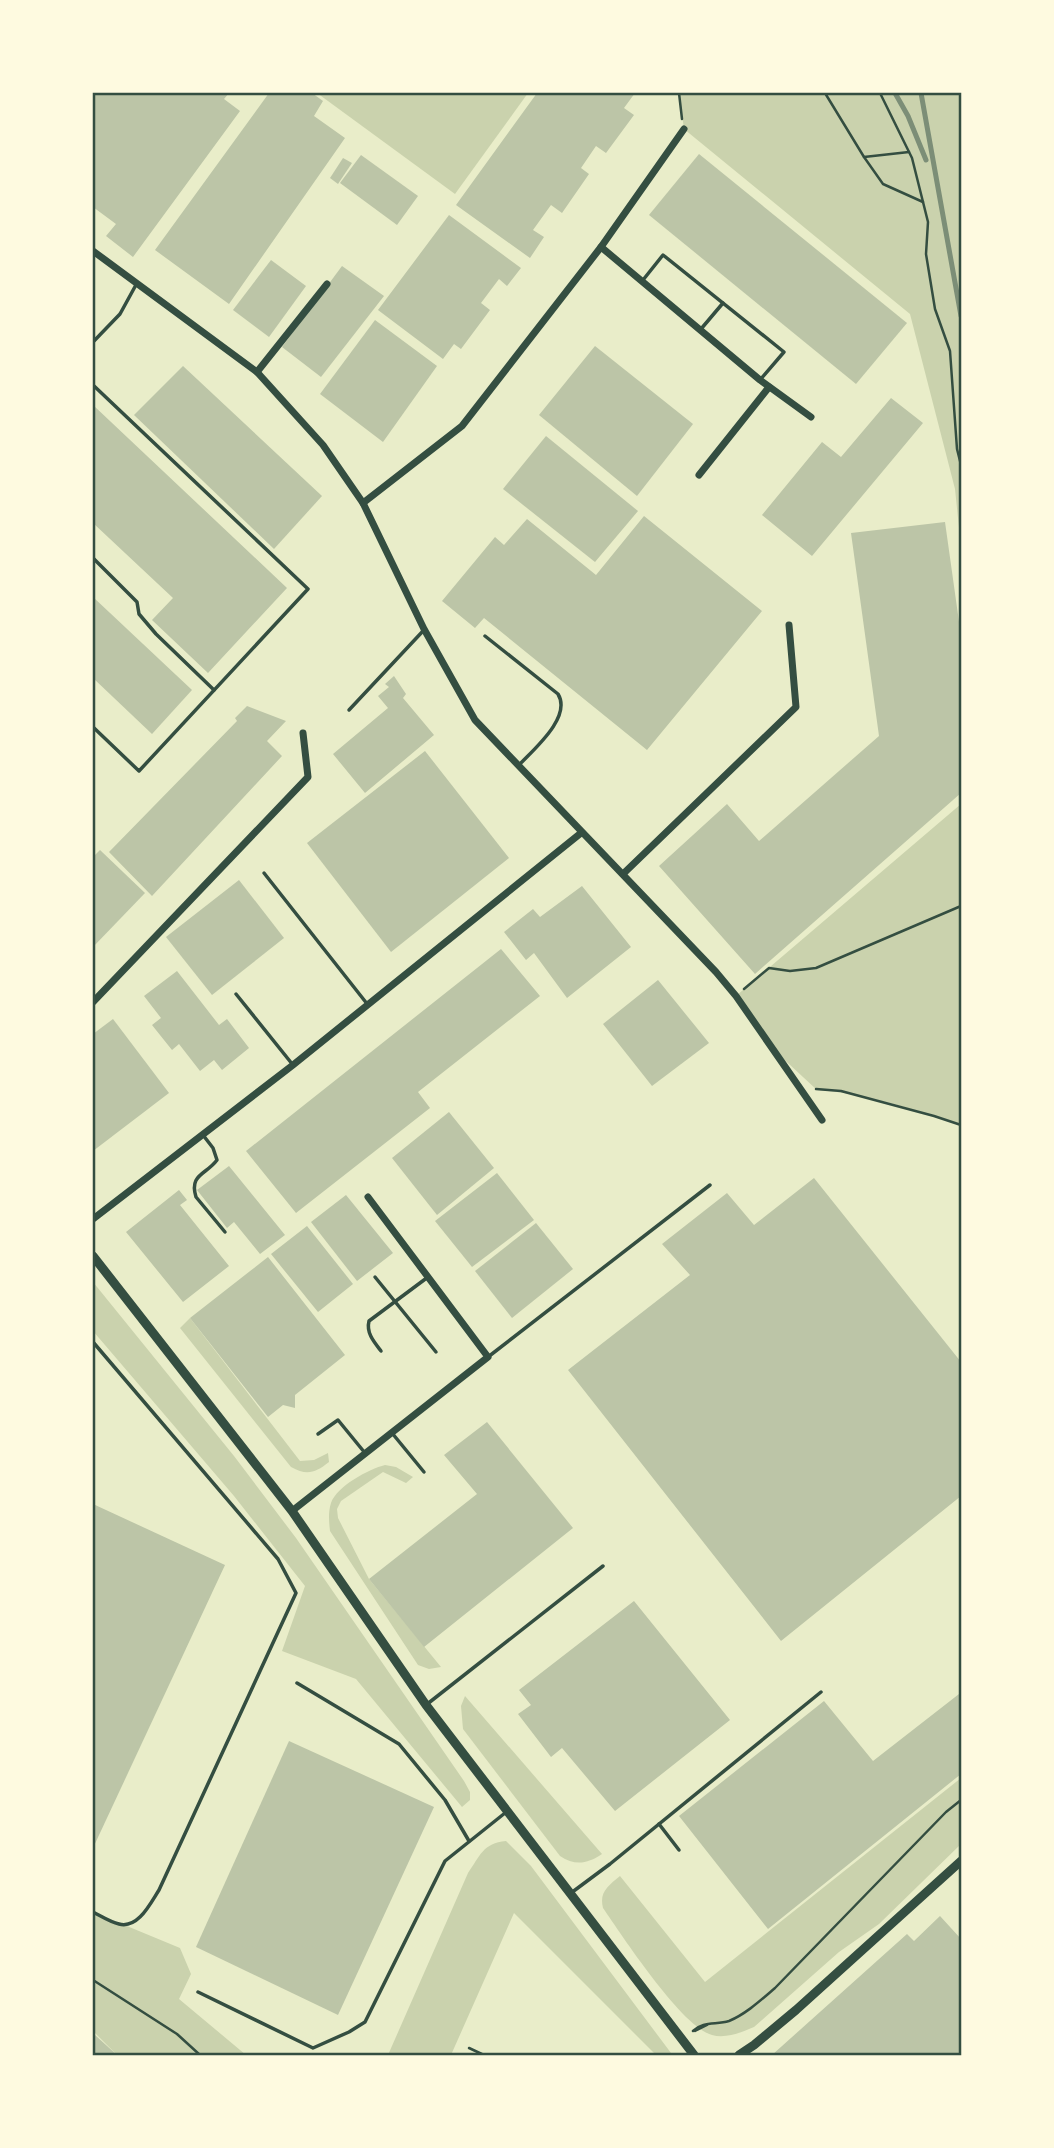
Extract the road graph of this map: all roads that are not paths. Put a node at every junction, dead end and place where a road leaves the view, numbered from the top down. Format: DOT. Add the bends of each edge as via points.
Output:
graph roads {
  1 [pos="684,129"];
  2 [pos="601,247"];
  3 [pos="93,251"];
  4 [pos="642,282"];
  5 [pos="137,283"];
  6 [pos="327,284"];
  7 [pos="723,303"];
  8 [pos="700,330"];
  9 [pos="93,342"];
  10 [pos="257,372"];
  11 [pos="760,380"];
  12 [pos="93,385"];
  13 [pos="769,387"];
  14 [pos="811,417"];
  15 [pos="699,475"];
  16 [pos="363,503"];
  17 [pos="93,558"];
  18 [pos="789,625"];
  19 [pos="424,629"];
  20 [pos="485,636"];
  21 [pos="214,690"];
  22 [pos="349,710"];
  23 [pos="93,727"];
  24 [pos="303,733"];
  25 [pos="518,766"];
  26 [pos="581,833"];
  27 [pos="264,873"];
  28 [pos="623,874"];
  29 [pos="236,994"];
  30 [pos="93,1002"];
  31 [pos="368,1004"];
  32 [pos="293,1065"];
  33 [pos="822,1120"];
  34 [pos="203,1135"];
  35 [pos="710,1185"];
  36 [pos="368,1197"];
  37 [pos="93,1219"];
  38 [pos="225,1232"];
  39 [pos="93,1256"];
  40 [pos="376,1276"];
  41 [pos="428,1277"];
  42 [pos="395,1301"];
  43 [pos="93,1342"];
  44 [pos="381,1351"];
  45 [pos="436,1352"];
  46 [pos="488,1357"];
  47 [pos="392,1433"];
  48 [pos="318,1434"];
  49 [pos="365,1453"];
  50 [pos="424,1472"];
  51 [pos="292,1511"];
  52 [pos="603,1566"];
  53 [pos="298,1683"];
  54 [pos="821,1692"];
  55 [pos="426,1705"];
  56 [pos="507,1812"];
  57 [pos="659,1824"];
  58 [pos="469,1841"];
  59 [pos="679,1850"];
  60 [pos="961,1862"];
  61 [pos="572,1893"];
  62 [pos="93,1912"];
  63 [pos="198,1992"];
  64 [pos="694,2055"];
  65 [pos="739,2055"];
  1 -- 2 [label="street"];
  2 -- 4 [label="street"];
  2 -- 16 [label="street" via="462,426"];
  3 -- 5 [label="street"];
  4 -- 7 [label="lane" via="663,255"];
  4 -- 8 [label="street"];
  5 -- 9 [label="lane" via="120,314"];
  5 -- 10 [label="street"];
  6 -- 10 [label="street"];
  7 -- 8 [label="lane"];
  7 -- 11 [label="lane" via="783,352"];
  8 -- 11 [label="street"];
  10 -- 16 [label="street" via="323,445"];
  11 -- 13 [label="street"];
  12 -- 21 [label="lane" via="308,589"];
  13 -- 14 [label="street"];
  13 -- 15 [label="street"];
  16 -- 19 [label="street"];
  17 -- 21 [label="lane" via="137,602 139,614 150,628"];
  18 -- 28 [label="street" via="796,707"];
  19 -- 22 [label="lane"];
  19 -- 25 [label="street" via="475,720"];
  20 -- 25 [label="lane" via="561,700 558,719"];
  21 -- 23 [label="lane" via="139,771"];
  24 -- 30 [label="street" via="308,777"];
  25 -- 26 [label="street"];
  26 -- 28 [label="street"];
  26 -- 31 [label="street"];
  27 -- 31 [label="lane"];
  28 -- 33 [label="street" via="736,996"];
  29 -- 32 [label="lane"];
  31 -- 32 [label="street"];
  32 -- 34 [label="street"];
  34 -- 37 [label="street"];
  34 -- 38 [label="lane" via="217,1160 195,1181 194,1191"];
  35 -- 46 [label="lane"];
  36 -- 41 [label="street"];
  39 -- 51 [label="street"];
  40 -- 42 [label="lane"];
  41 -- 42 [label="lane"];
  41 -- 46 [label="street"];
  42 -- 44 [label="lane" via="372,1318 368,1327"];
  42 -- 45 [label="lane"];
  43 -- 62 [label="lane" via="278,1559 296,1592 159,1890 134,1922 120,1925"];
  46 -- 47 [label="street"];
  47 -- 49 [label="street"];
  47 -- 50 [label="lane"];
  48 -- 49 [label="lane" via="338,1420"];
  49 -- 51 [label="street"];
  51 -- 55 [label="street"];
  52 -- 55 [label="lane"];
  53 -- 58 [label="lane" via="399,1744 445,1800"];
  54 -- 57 [label="lane"];
  55 -- 56 [label="street"];
  56 -- 58 [label="lane"];
  56 -- 61 [label="street"];
  57 -- 59 [label="lane"];
  57 -- 61 [label="lane"];
  58 -- 63 [label="lane" via="445,1861 365,2021 349,2032 313,2048"];
  60 -- 65 [label="street"];
  61 -- 64 [label="street"];
}
